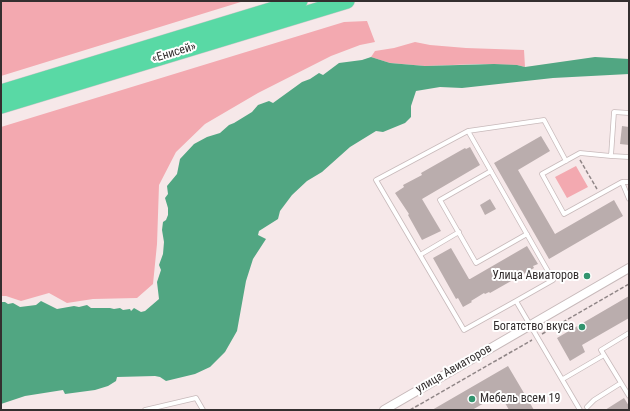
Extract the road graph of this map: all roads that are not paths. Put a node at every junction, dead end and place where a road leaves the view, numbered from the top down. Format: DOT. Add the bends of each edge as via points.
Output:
graph roads {
  1 [pos="300,1"];
  2 [pos="347,1"];
  3 [pos="1,92"];
  4 [pos="1,106"];
  5 [pos="629,113"];
  6 [pos="468,130"];
  7 [pos="611,156"];
  8 [pos="629,157"];
  9 [pos="566,161"];
  10 [pos="491,171"];
  11 [pos="622,182"];
  12 [pos="629,182"];
  13 [pos="629,199"];
  14 [pos="459,232"];
  15 [pos="526,234"];
  16 [pos="420,255"];
  17 [pos="629,268"];
  18 [pos="516,301"];
  19 [pos="530,326"];
  20 [pos="629,333"];
  21 [pos="604,354"];
  22 [pos="563,379"];
  23 [pos="621,383"];
  24 [pos="629,396"];
  25 [pos="588,409"];
  26 [pos="145,410"];
  27 [pos="203,410"];
  28 [pos="384,410"];
  29 [pos="581,410"];
  1 -- 3 [label="highway, «Енисей»"];
  2 -- 4 [label="highway, «Енисей»"];
  5 -- 7 [label="lane" via="614,112"];
  6 -- 9 [label="lane" via="544,120"];
  6 -- 10 [label="lane"];
  6 -- 16 [label="lane" via="376,180"];
  7 -- 8 [label="lane"];
  7 -- 9 [label="lane" via="580,153"];
  9 -- 11 [label="lane" via="542,174 564,214"];
  10 -- 14 [label="lane" via="440,200"];
  10 -- 15 [label="lane"];
  11 -- 12 [label="lane"];
  11 -- 13 [label="lane"];
  14 -- 15 [label="lane" via="476,263"];
  14 -- 16 [label="lane"];
  15 -- 18 [label="lane" via="553,280"];
  16 -- 18 [label="lane" via="464,330"];
  17 -- 19 [label="street, улица Авиаторов"];
  18 -- 19 [label="lane"];
  19 -- 22 [label="lane"];
  19 -- 28 [label="street, улица Авиаторов"];
  20 -- 21 [label="lane" via="601,350"];
  21 -- 22 [label="lane"];
  21 -- 23 [label="lane"];
  22 -- 29 [label="lane"];
  23 -- 24 [label="lane"];
  23 -- 25 [label="lane" via="594,400"];
  25 -- 29 [label="lane"];
  26 -- 27 [label="lane" via="196,398"];
}
